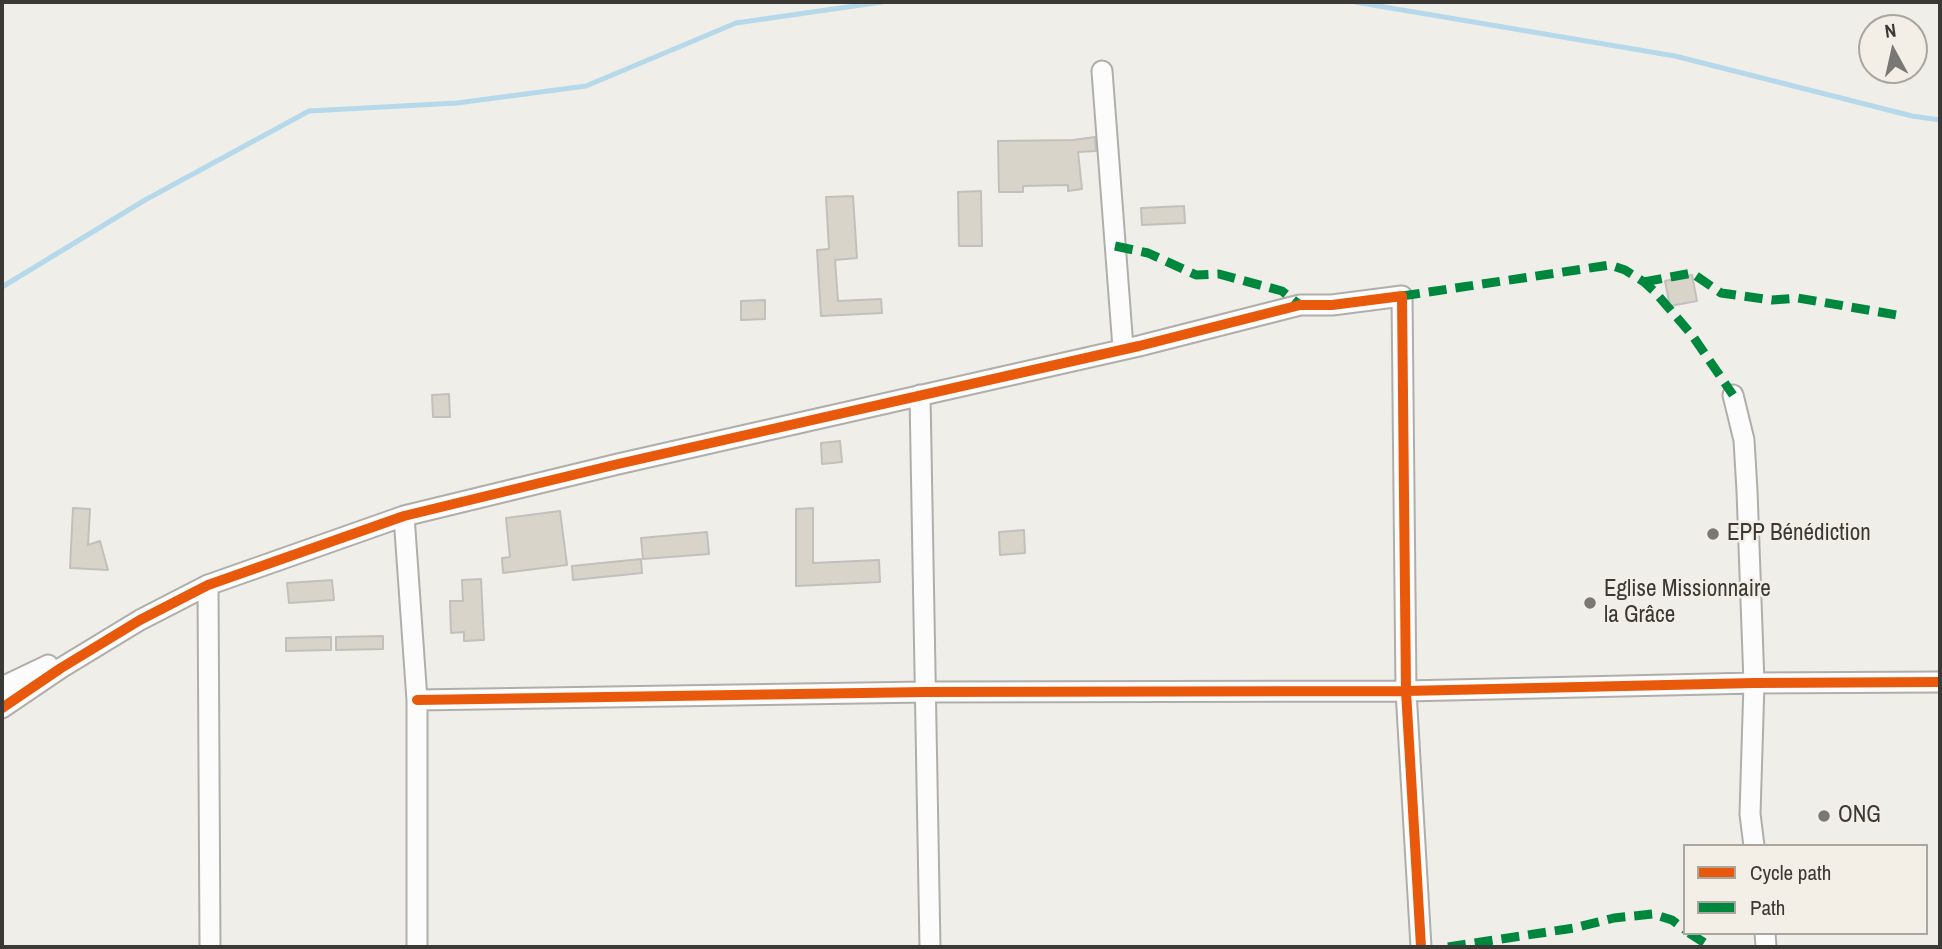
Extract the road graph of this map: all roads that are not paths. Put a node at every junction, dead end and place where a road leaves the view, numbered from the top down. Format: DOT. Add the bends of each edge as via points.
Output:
graph roads {
  1 [pos="1102,71"];
  2 [pos="1124,348"];
  3 [pos="920,395"];
  4 [pos="1733,395"];
  5 [pos="404,516"];
  6 [pos="208,585"];
  7 [pos="123,630"];
  8 [pos="1940,682"];
  9 [pos="1754,683"];
  10 [pos="2,687"];
  11 [pos="1406,691"];
  12 [pos="925,692"];
  13 [pos="417,700"];
  14 [pos="2,708"];
  15 [pos="1754,844"];
  16 [pos="210,947"];
  17 [pos="417,947"];
  18 [pos="930,947"];
  19 [pos="1420,947"];
  1 -- 2 [label="street"];
  2 -- 3 [label="street"];
  2 -- 11 [label="street" via="1300,305 1402,296"];
  3 -- 5 [label="street"];
  3 -- 12 [label="street"];
  4 -- 9 [label="street" via="1744,440"];
  5 -- 6 [label="street"];
  5 -- 13 [label="street"];
  6 -- 7 [label="street"];
  6 -- 16 [label="street"];
  7 -- 10 [label="street"];
  7 -- 14 [label="street"];
  8 -- 9 [label="street"];
  9 -- 11 [label="street"];
  9 -- 15 [label="street" via="1750,814"];
  11 -- 12 [label="street"];
  11 -- 19 [label="street"];
  12 -- 13 [label="street"];
  12 -- 18 [label="street"];
  13 -- 17 [label="street"];
}
